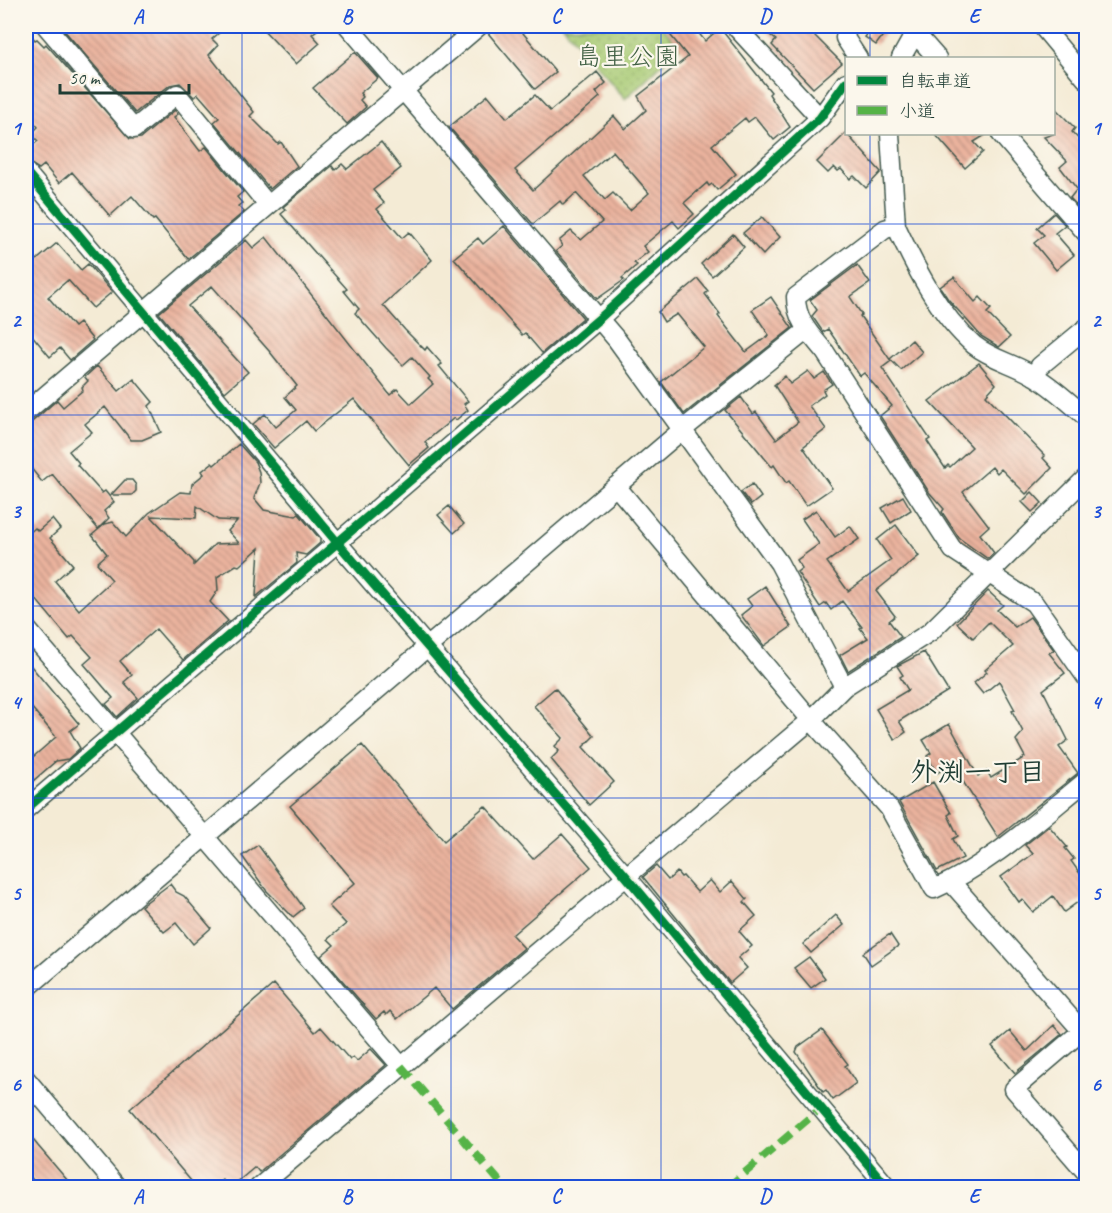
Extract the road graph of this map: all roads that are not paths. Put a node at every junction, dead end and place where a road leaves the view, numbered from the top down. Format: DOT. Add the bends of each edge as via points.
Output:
graph roads {
  1 [pos="46,26"];
  2 [pos="348,26"];
  3 [pos="479,26"];
  4 [pos="735,26"];
  5 [pos="847,26"];
  6 [pos="1042,26"];
  7 [pos="917,29"];
  8 [pos="857,57"];
  9 [pos="902,57"];
  10 [pos="936,57"];
  11 [pos="1086,79"];
  12 [pos="845,83"];
  13 [pos="403,90"];
  14 [pos="820,118"];
  15 [pos="890,135"];
  16 [pos="1002,135"];
  17 [pos="26,172"];
  18 [pos="268,206"];
  19 [pos="896,226"];
  20 [pos="1086,233"];
  21 [pos="145,311"];
  22 [pos="600,318"];
  23 [pos="1086,328"];
  24 [pos="807,330"];
  25 [pos="1034,376"];
  26 [pos="26,412"];
  27 [pos="1086,417"];
  28 [pos="682,430"];
  29 [pos="1086,477"];
  30 [pos="616,486"];
  31 [pos="336,541"];
  32 [pos="990,575"];
  33 [pos="26,628"];
  34 [pos="428,645"];
  35 [pos="1086,677"];
  36 [pos="844,687"];
  37 [pos="811,720"];
  38 [pos="113,733"];
  39 [pos="1086,780"];
  40 [pos="26,809"];
  41 [pos="204,839"];
  42 [pos="625,875"];
  43 [pos="951,882"];
  44 [pos="26,989"];
  45 [pos="1084,1031"];
  46 [pos="401,1066"];
  47 [pos="26,1079"];
  48 [pos="1086,1172"];
  49 [pos="118,1188"];
  50 [pos="258,1188"];
  51 [pos="888,1188"];
  1 -- 18 [label="street" via="134,129 177,94"];
  2 -- 13 [label="street"];
  3 -- 13 [label="street"];
  4 -- 14 [label="street"];
  5 -- 8 [label="street" via="845,38"];
  6 -- 11 [label="street"];
  7 -- 9 [label="street"];
  7 -- 10 [label="street"];
  12 -- 14 [label="street"];
  13 -- 18 [label="street"];
  13 -- 22 [label="street"];
  14 -- 22 [label="street"];
  15 -- 19 [label="street"];
  16 -- 20 [label="street"];
  17 -- 21 [label="street"];
  18 -- 21 [label="street"];
  19 -- 24 [label="street" via="885,230 796,297 796,312"];
  19 -- 25 [label="street" via="941,306 973,343 990,356"];
  21 -- 26 [label="street"];
  21 -- 31 [label="street"];
  22 -- 28 [label="street"];
  22 -- 31 [label="street"];
  23 -- 25 [label="street" via="1040,366"];
  24 -- 28 [label="street"];
  24 -- 32 [label="street" via="953,550"];
  25 -- 27 [label="street"];
  28 -- 30 [label="street"];
  28 -- 36 [label="street" via="779,563"];
  29 -- 32 [label="street"];
  30 -- 34 [label="street"];
  30 -- 37 [label="street"];
  31 -- 34 [label="street"];
  31 -- 38 [label="street"];
  32 -- 35 [label="street" via="1034,603"];
  32 -- 36 [label="street" via="930,632"];
  33 -- 38 [label="street"];
  34 -- 41 [label="street"];
  34 -- 42 [label="street"];
  36 -- 37 [label="street"];
  37 -- 42 [label="street"];
  37 -- 43 [label="street" via="889,808 934,889"];
  38 -- 40 [label="street"];
  38 -- 41 [label="street"];
  39 -- 43 [label="street" via="1020,835"];
  41 -- 44 [label="street"];
  41 -- 46 [label="street"];
  42 -- 46 [label="street"];
  42 -- 51 [label="street"];
  43 -- 45 [label="street"];
  45 -- 48 [label="street" via="1014,1089"];
  46 -- 50 [label="street"];
  47 -- 49 [label="street"];
}
